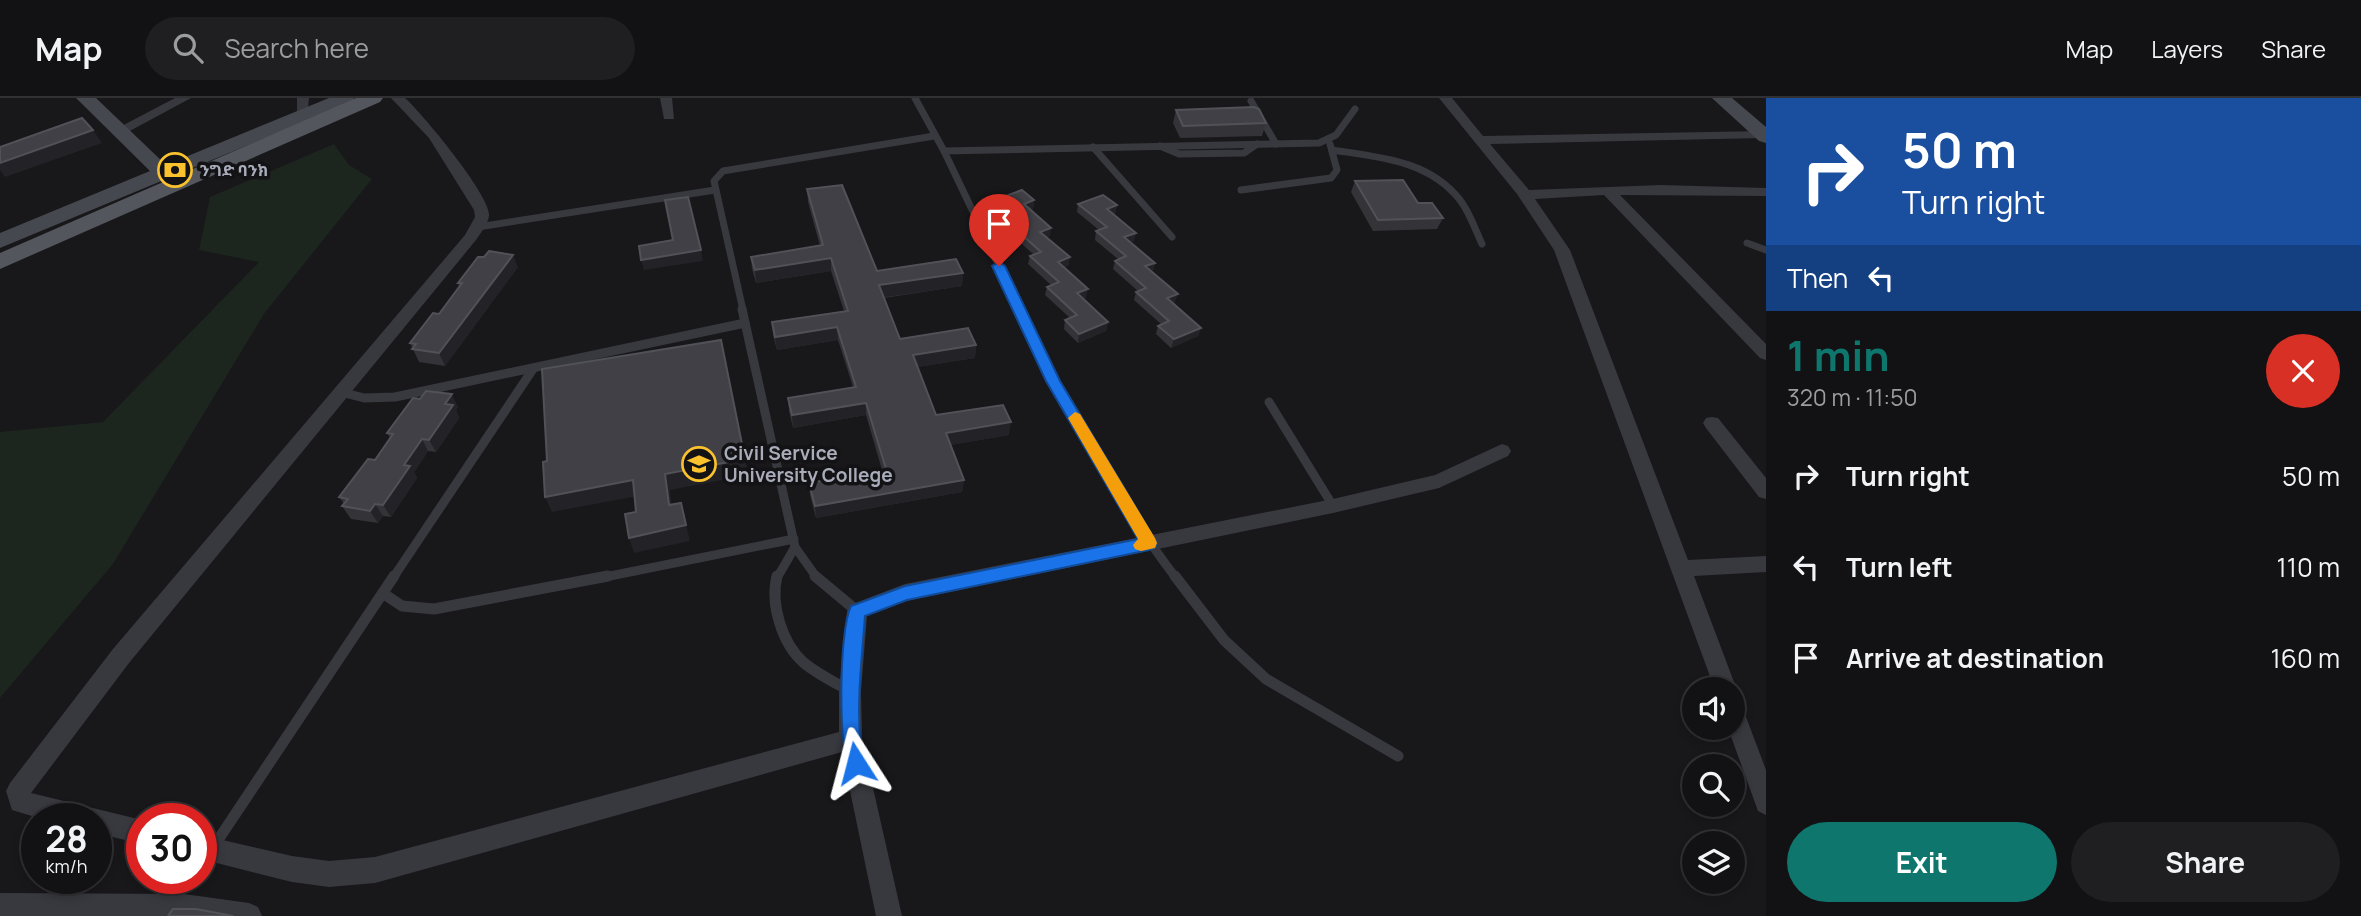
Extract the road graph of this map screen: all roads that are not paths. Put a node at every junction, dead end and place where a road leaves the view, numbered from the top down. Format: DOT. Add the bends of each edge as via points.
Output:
graph roads {
  1 [pos="85,98"];
  2 [pos="185,98"];
  3 [pos="345,98"];
  4 [pos="373,98"];
  5 [pos="397,98"];
  6 [pos="666,98"];
  7 [pos="915,98"];
  8 [pos="1445,98"];
  9 [pos="1721,98"];
  10 [pos="1733,98"];
  11 [pos="1251,101"];
  12 [pos="302,106"];
  13 [pos="1355,108"];
  14 [pos="669,116"];
  15 [pos="121,130"];
  16 [pos="1765,132"];
  17 [pos="934,136"];
  18 [pos="1329,140"];
  19 [pos="1478,140"];
  20 [pos="1276,144"];
  21 [pos="1093,147"];
  22 [pos="1332,150"];
  23 [pos="944,151"];
  24 [pos="162,173"];
  25 [pos="715,190"];
  26 [pos="1241,190"];
  27 [pos="1608,191"];
  28 [pos="1766,192"];
  29 [pos="1524,195"];
  30 [pos="478,227"];
  31 [pos="1172,237"];
  32 [pos="0,242"];
  33 [pos="1747,243"];
  34 [pos="1482,244"];
  35 [pos="1766,250"];
  36 [pos="0,262"];
  37 [pos="745,323"];
  38 [pos="1766,354"];
  39 [pos="533,369"];
  40 [pos="341,392"];
  41 [pos="1269,402"];
  42 [pos="1712,424"];
  43 [pos="1502,451"];
  44 [pos="1766,492"];
  45 [pos="1333,506"];
  46 [pos="794,543"];
  47 [pos="1149,543"];
  48 [pos="1766,564"];
  49 [pos="1679,569"];
  50 [pos="384,594"];
  51 [pos="857,611"];
  52 [pos="1721,677"];
  53 [pos="850,691"];
  54 [pos="1745,738"];
  55 [pos="851,739"];
  56 [pos="1398,756"];
  57 [pos="1762,778"];
  58 [pos="24,803"];
  59 [pos="1766,803"];
  60 [pos="217,832"];
  61 [pos="217,850"];
  62 [pos="0,906"];
  63 [pos="249,916"];
  64 [pos="889,916"];
  1 -- 15 [label="street"];
  2 -- 15 [label="street"];
  3 -- 12 [label="street"];
  4 -- 36 [label="main road"];
  5 -- 30 [label="street" via="453,162 481,210"];
  6 -- 14 [label="street"];
  7 -- 17 [label="lane"];
  8 -- 19 [label="street"];
  9 -- 16 [label="street"];
  10 -- 16 [label="street"];
  11 -- 20 [label="lane"];
  12 -- 24 [label="street"];
  13 -- 18 [label="lane"];
  15 -- 24 [label="street"];
  16 -- 19 [label="street"];
  17 -- 23 [label="lane"];
  17 -- 25 [label="lane" via="730,168 715,181"];
  18 -- 20 [label="lane"];
  18 -- 22 [label="lane"];
  19 -- 29 [label="street"];
  20 -- 21 [label="lane" via="1257,144 1244,153 1179,154 1158,145"];
  21 -- 23 [label="lane"];
  21 -- 31 [label="lane"];
  22 -- 26 [label="lane" via="1337,170 1331,178"];
  22 -- 34 [label="lane" via="1400,162 1440,178 1461,200"];
  23 -- 47 [label="lane" via="1053,381"];
  24 -- 32 [label="street"];
  25 -- 30 [label="lane"];
  25 -- 37 [label="lane"];
  27 -- 28 [label="street"];
  27 -- 29 [label="street"];
  27 -- 38 [label="street"];
  29 -- 49 [label="street" via="1562,250"];
  30 -- 40 [label="street"];
  33 -- 35 [label="lane"];
  37 -- 39 [label="lane"];
  37 -- 46 [label="lane"];
  39 -- 40 [label="lane" via="395,397 364,398"];
  39 -- 50 [label="lane"];
  40 -- 58 [label="street" via="121,656 18,791"];
  41 -- 45 [label="lane"];
  42 -- 44 [label="street"];
  43 -- 45 [label="street" via="1438,481"];
  45 -- 47 [label="street"];
  46 -- 50 [label="lane" via="434,609 402,606"];
  46 -- 51 [label="lane" via="817,582"];
  46 -- 53 [label="lane" via="776,575 775,611 795,654"];
  47 -- 51 [label="street" via="905,593"];
  47 -- 56 [label="lane" via="1224,640 1266,679"];
  48 -- 49 [label="street"];
  49 -- 52 [label="street"];
  50 -- 60 [label="lane"];
  51 -- 53 [label="street"];
  53 -- 55 [label="street"];
  54 -- 57 [label="street"];
  55 -- 61 [label="street" via="375,870 317,872"];
  55 -- 64 [label="street"];
  57 -- 59 [label="street"];
  62 -- 63 [label="street" via="184,907"];
}
